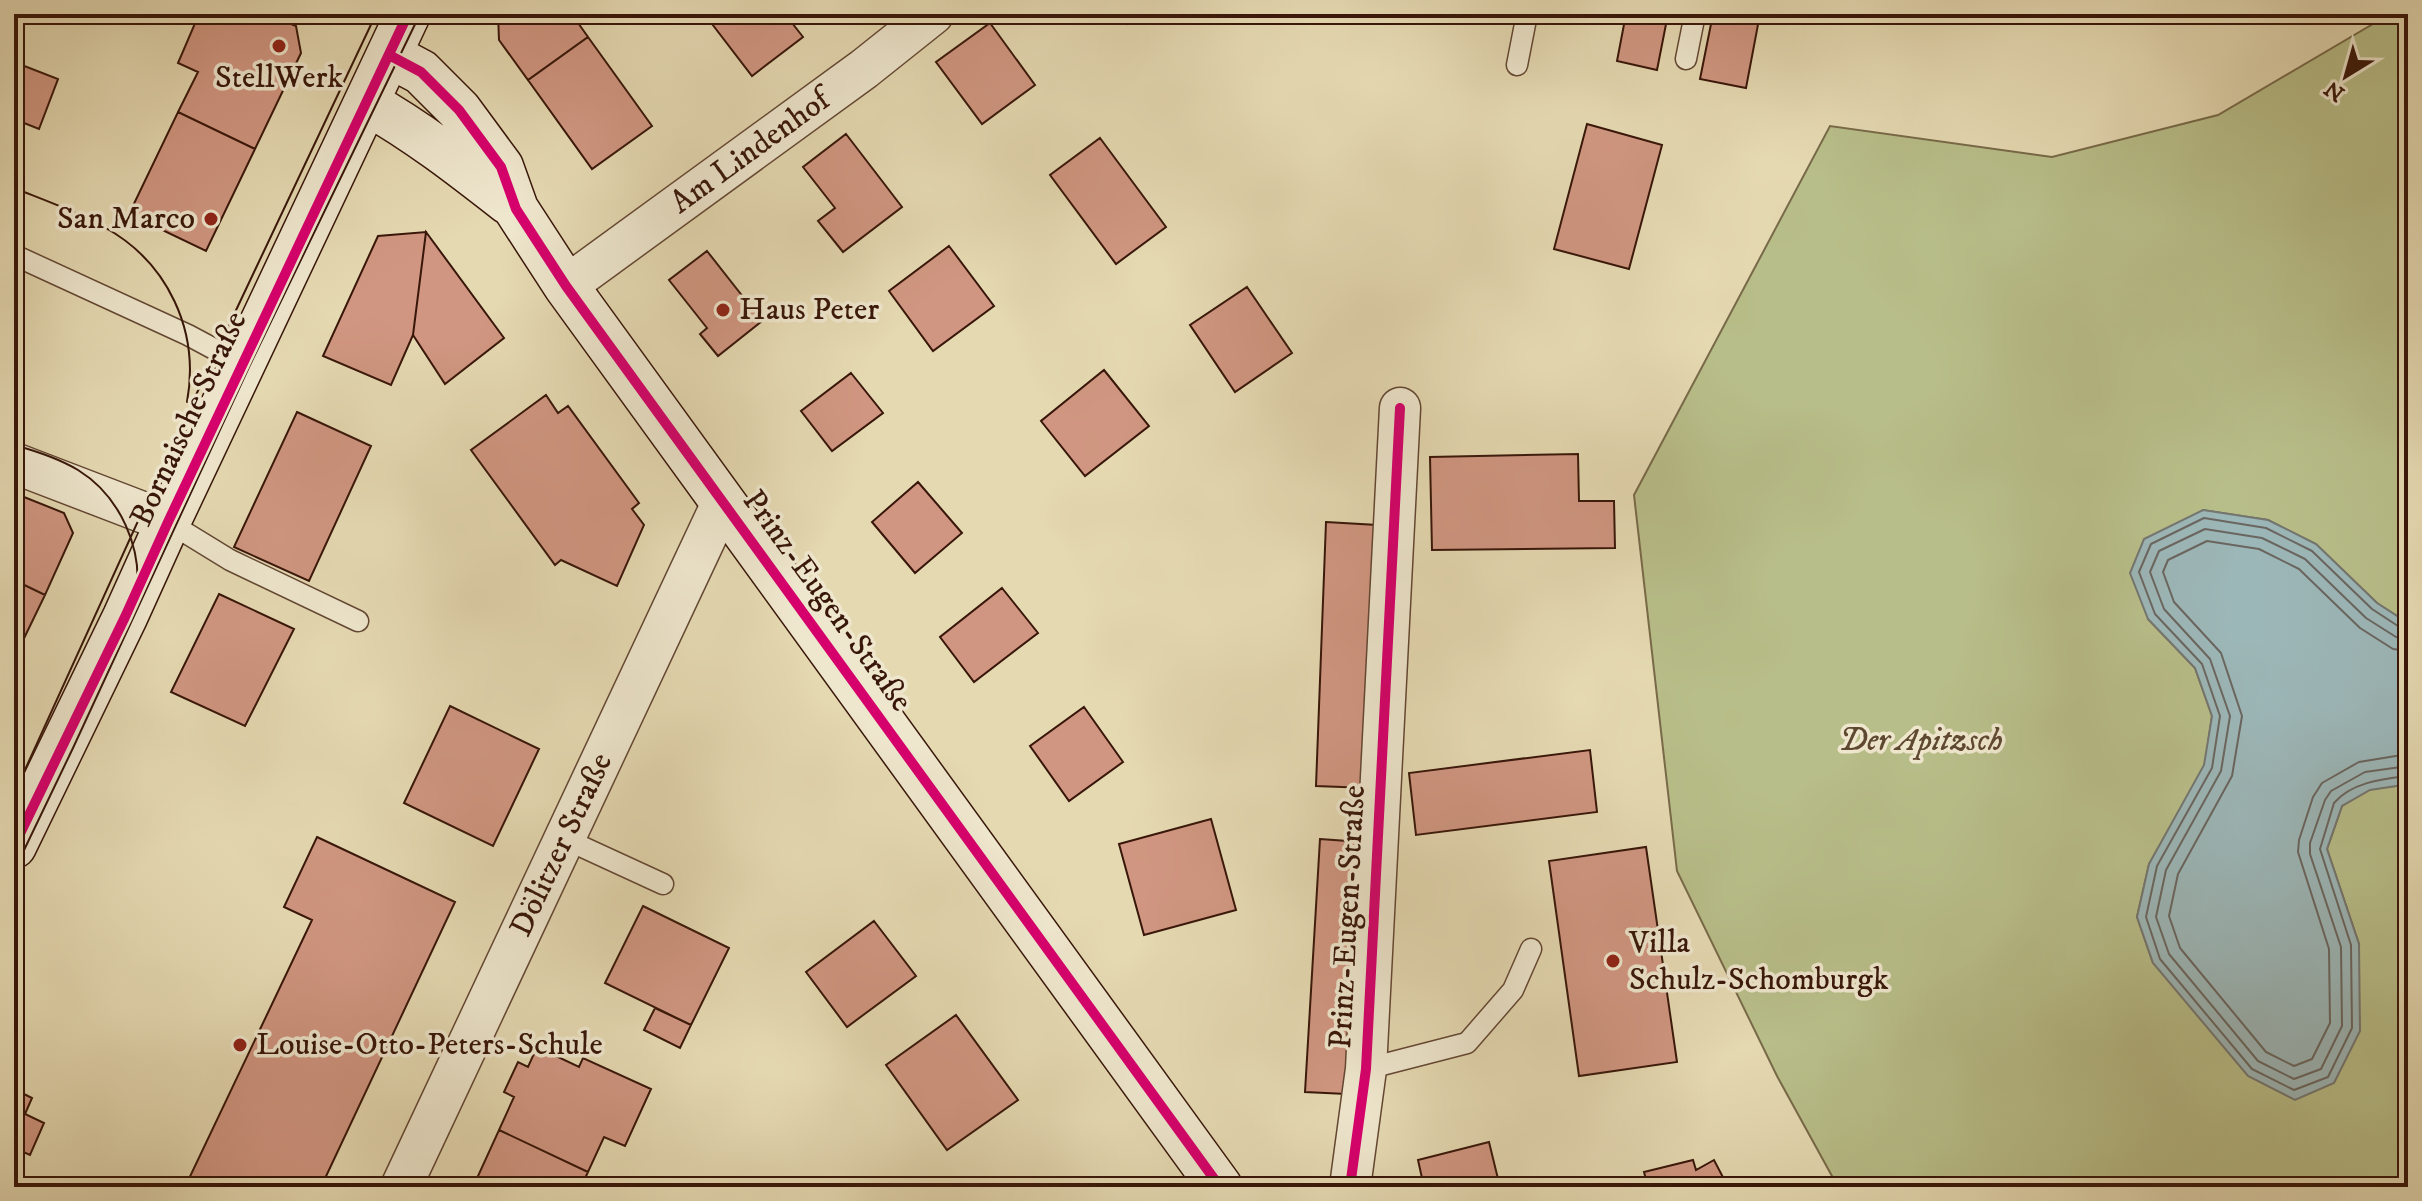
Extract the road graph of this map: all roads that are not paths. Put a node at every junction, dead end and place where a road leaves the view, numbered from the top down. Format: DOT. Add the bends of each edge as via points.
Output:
graph roads {
  1 [pos="408,14"];
  2 [pos="933,14"];
  3 [pos="1527,14"];
  4 [pos="1695,14"];
  5 [pos="389,55"];
  6 [pos="1686,59"];
  7 [pos="1517,65"];
  8 [pos="367,103"];
  9 [pos="516,209"];
  10 [pos="14,255"];
  11 [pos="566,286"];
  12 [pos="244,365"];
  13 [pos="1400,408"];
  14 [pos="14,463"];
  15 [pos="723,501"];
  16 [pos="168,522"];
  17 [pos="358,621"];
  18 [pos="563,838"];
  19 [pos="14,846"];
  20 [pos="663,884"];
  21 [pos="1531,949"];
  22 [pos="1366,1069"];
  23 [pos="401,1187"];
  24 [pos="1220,1187"];
  25 [pos="1350,1187"];
  1 -- 5 [label="street, Bornaische Straße"];
  2 -- 11 [label="street, Am Lindenhof"];
  3 -- 7 [label="lane"];
  4 -- 6 [label="lane"];
  5 -- 8 [label="street, Bornaische Straße"];
  5 -- 9 [label="street, Prinz-Eugen-Straße" via="421,72 459,110 501,167"];
  8 -- 9 [label="street, Prinz-Eugen-Straße" via="450,157"];
  8 -- 12 [label="street, Bornaische Straße"];
  9 -- 11 [label="street, Prinz-Eugen-Straße"];
  10 -- 12 [label="lane"];
  11 -- 15 [label="street, Prinz-Eugen-Straße"];
  12 -- 16 [label="street, Bornaische Straße"];
  13 -- 22 [label="street, Prinz-Eugen-Straße"];
  14 -- 16 [label="street"];
  15 -- 18 [label="street, Dölitzer Straße"];
  15 -- 24 [label="street, Prinz-Eugen-Straße"];
  16 -- 17 [label="lane" via="230,560"];
  16 -- 19 [label="street, Bornaische Straße"];
  18 -- 20 [label="lane"];
  18 -- 23 [label="street, Dölitzer Straße"];
  21 -- 22 [label="lane" via="1513,990 1467,1043"];
  22 -- 25 [label="street, Prinz-Eugen-Straße"];
}
